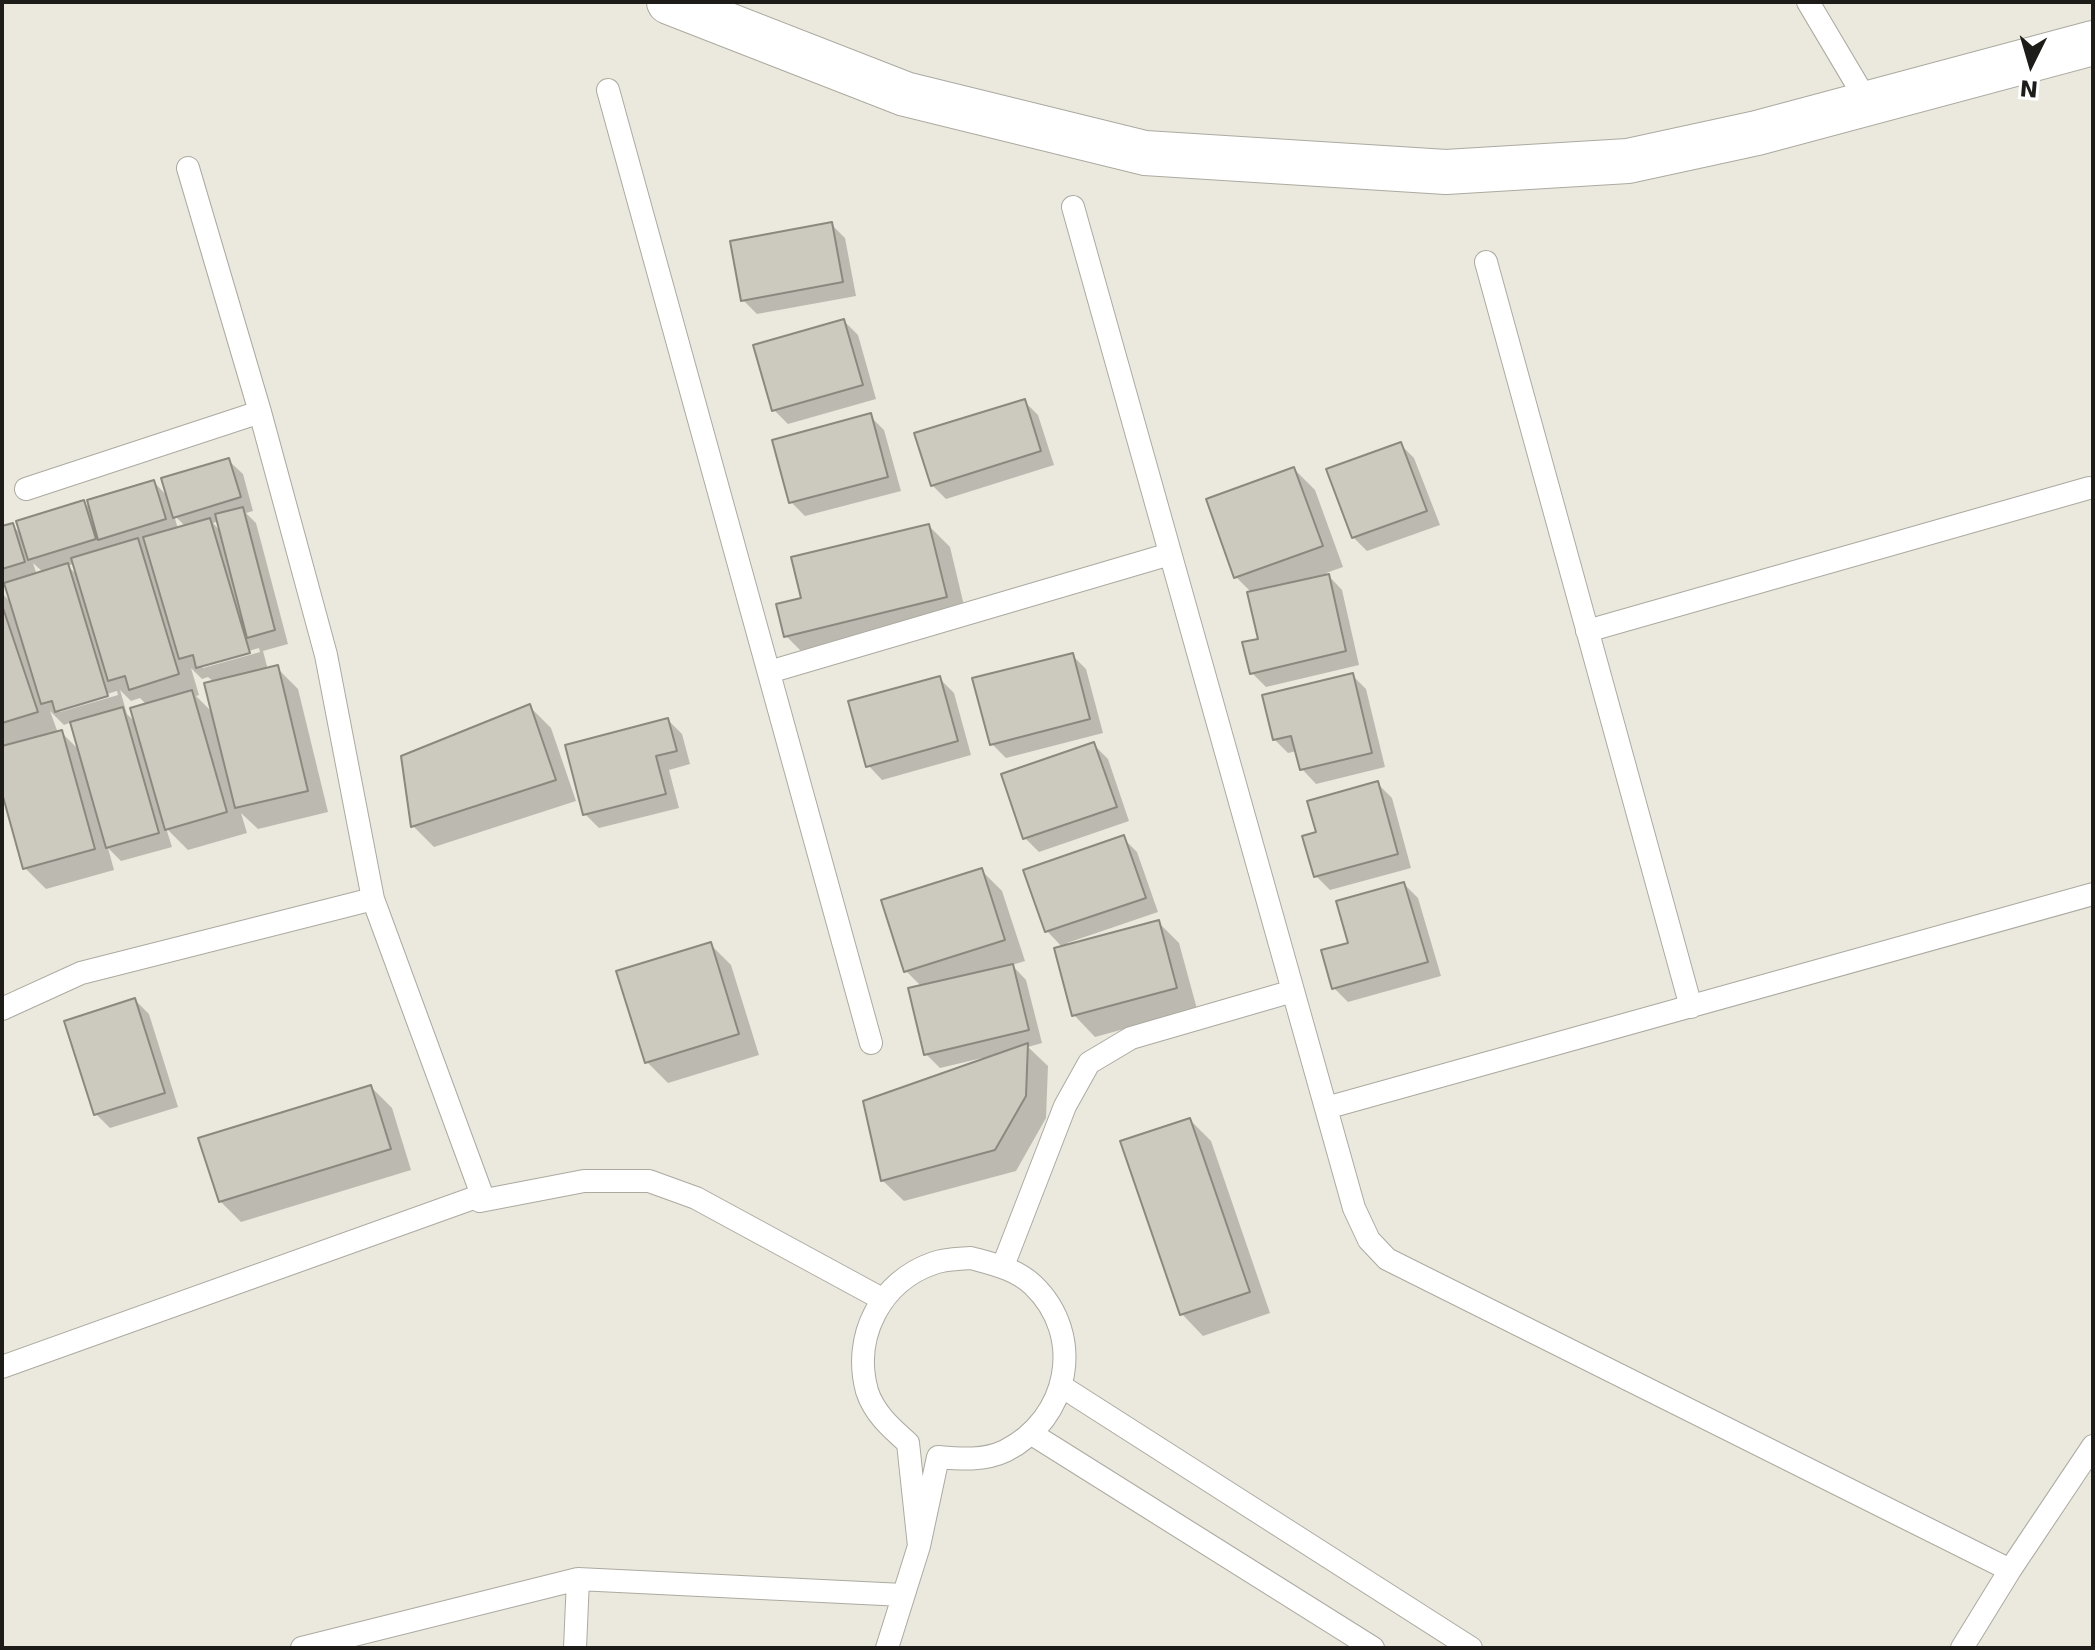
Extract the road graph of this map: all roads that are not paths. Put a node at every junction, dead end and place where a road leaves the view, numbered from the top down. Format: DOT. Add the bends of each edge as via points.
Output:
graph roads {
  1 [pos="669,2"];
  2 [pos="1808,2"];
  3 [pos="2093,43"];
  4 [pos="608,90"];
  5 [pos="1868,103"];
  6 [pos="188,168"];
  7 [pos="1073,207"];
  8 [pos="1486,262"];
  9 [pos="260,412"];
  10 [pos="2089,488"];
  11 [pos="26,489"];
  12 [pos="1170,554"];
  13 [pos="1587,631"];
  14 [pos="769,672"];
  15 [pos="2093,894"];
  16 [pos="373,899"];
  17 [pos="1293,991"];
  18 [pos="1691,1007"];
  19 [pos="2,1009"];
  20 [pos="871,1043"];
  21 [pos="1326,1108"];
  22 [pos="482,1195"];
  23 [pos="1003,1266"];
  24 [pos="882,1299"];
  25 [pos="2,1367"];
  26 [pos="1061,1386"];
  27 [pos="1032,1434"];
  28 [pos="2093,1446"];
  29 [pos="919,1546"];
  30 [pos="2010,1570"];
  31 [pos="578,1579"];
  32 [pos="903,1595"];
  33 [pos="302,1648"];
  34 [pos="575,1648"];
  35 [pos="887,1648"];
  36 [pos="1373,1648"];
  37 [pos="1471,1648"];
  38 [pos="1962,1648"];
  1 -- 5 [label="street" via="905,94 1145,153 1446,172 1628,161"];
  2 -- 5 [label="lane"];
  3 -- 5 [label="street"];
  4 -- 14 [label="lane"];
  6 -- 9 [label="lane"];
  7 -- 12 [label="lane"];
  8 -- 13 [label="lane"];
  9 -- 11 [label="lane"];
  9 -- 16 [label="lane" via="326,655"];
  10 -- 13 [label="lane"];
  12 -- 14 [label="lane"];
  12 -- 17 [label="lane"];
  13 -- 18 [label="lane"];
  14 -- 20 [label="lane"];
  15 -- 18 [label="lane"];
  16 -- 19 [label="lane" via="81,973"];
  16 -- 22 [label="lane"];
  17 -- 21 [label="lane"];
  17 -- 23 [label="lane" via="1131,1038 1089,1063 1065,1106"];
  18 -- 21 [label="lane"];
  21 -- 30 [label="lane" via="1354,1208 1369,1240 1387,1259"];
  22 -- 24 [label="lane" via="480,1201 584,1181 649,1181 696,1198"];
  22 -- 25 [label="lane"];
  23 -- 24 [label="lane" via="971,1258 936,1262 906,1276"];
  23 -- 26 [label="lane" via="1032,1284 1053,1311 1064,1343"];
  24 -- 29 [label="lane" via="867,1328 862,1360 868,1393 883,1421 908,1443"];
  26 -- 27 [label="lane"];
  26 -- 37 [label="lane"];
  27 -- 29 [label="lane" via="992,1455 971,1460 938,1457"];
  27 -- 36 [label="lane"];
  28 -- 30 [label="lane"];
  29 -- 32 [label="lane"];
  30 -- 38 [label="lane"];
  31 -- 32 [label="lane"];
  31 -- 33 [label="lane"];
  31 -- 34 [label="lane"];
  32 -- 35 [label="lane"];
}
